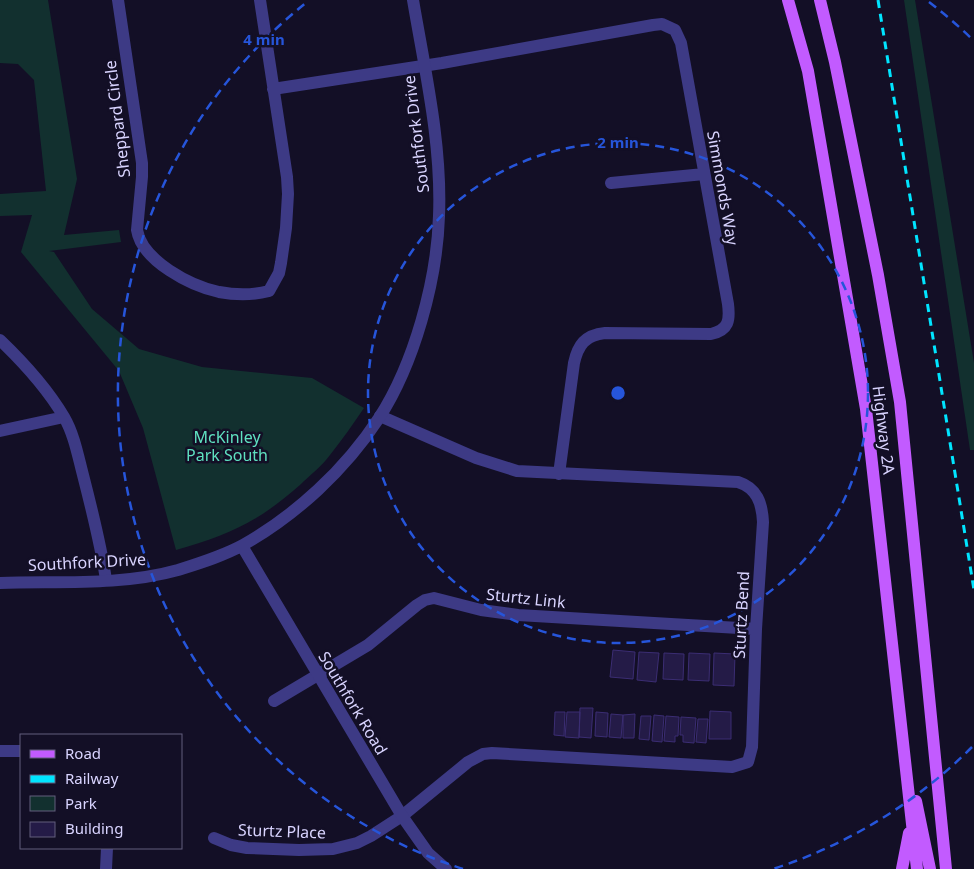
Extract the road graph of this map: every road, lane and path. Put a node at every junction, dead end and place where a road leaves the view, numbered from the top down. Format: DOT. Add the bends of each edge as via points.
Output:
graph roads {
  1 [pos="118,0"];
  2 [pos="260,0"];
  3 [pos="413,0"];
  4 [pos="788,0"];
  5 [pos="820,0"];
  6 [pos="424,65"];
  7 [pos="274,89"];
  8 [pos="704,174"];
  9 [pos="611,184"];
  10 [pos="0,340"];
  11 [pos="380,416"];
  12 [pos="64,417"];
  13 [pos="0,432"];
  14 [pos="560,474"];
  15 [pos="242,546"];
  16 [pos="106,580"];
  17 [pos="0,583"];
  18 [pos="756,629"];
  19 [pos="318,676"];
  20 [pos="274,701"];
  21 [pos="904,748"];
  22 [pos="20,750"];
  23 [pos="0,751"];
  24 [pos="402,816"];
  25 [pos="941,817"];
  26 [pos="912,821"];
  27 [pos="214,838"];
  28 [pos="107,849"];
  29 [pos="106,869"];
  30 [pos="446,869"];
  31 [pos="902,869"];
  32 [pos="917,869"];
  33 [pos="930,869"];
  34 [pos="946,869"];
  35 [pos="954,869"];
  1 -- 7 [label="street, Sheppard Circle" via="141,155 138,238 151,256 200,286 235,294 261,293 269,291 279,273 288,194"];
  2 -- 7 [label="street, Sheppard Circle"];
  3 -- 6 [label="street, Southfork Drive"];
  4 -- 21 [label="main road, Highway 2A" via="808,71 866,409"];
  5 -- 25 [label="main road, Highway 2A" via="836,62 900,402"];
  6 -- 7 [label="street"];
  6 -- 8 [label="street, Simmonds Way" via="653,25 669,26 675,30 681,43"];
  6 -- 11 [label="street, Southfork Drive" via="438,163 437,247 418,332"];
  8 -- 9 [label="street"];
  8 -- 14 [label="street, Simmonds Way" via="728,304 728,322 719,332 711,334 604,333 589,336 583,341 574,362"];
  10 -- 12 [label="street" via="35,377"];
  11 -- 14 [label="street, Sturtz Bend" via="491,464 517,471"];
  11 -- 15 [label="street, Southfork Drive" via="360,445 323,485 269,529"];
  12 -- 13 [label="street"];
  12 -- 16 [label="street" via="75,443 87,489"];
  14 -- 18 [label="street, Sturtz Bend" via="748,485 763,510"];
  15 -- 16 [label="street, Southfork Drive" via="177,570 146,577"];
  15 -- 19 [label="street, Southfork Road"];
  16 -- 17 [label="street, Southfork Drive"];
  18 -- 19 [label="street, Sturtz Link" via="518,615 434,598 417,605 368,645"];
  18 -- 24 [label="street, Sturtz Bend" via="752,747 748,762 732,768 483,754 468,762"];
  19 -- 20 [label="street, Sturtz Link"];
  19 -- 24 [label="street, Southfork Road"];
  21 -- 26 [label="main road, Highway 2A"];
  21 -- 33 [label="main road"];
  22 -- 23 [label="street"];
  24 -- 27 [label="street, Sturtz Place" via="364,840 317,851 247,848"];
  24 -- 30 [label="street, Southfork Road" via="428,853"];
  25 -- 34 [label="main road, Highway 2A"];
  25 -- 35 [label="main road"];
  26 -- 31 [label="main road"];
  26 -- 32 [label="main road, Highway 2A"];
  28 -- 29 [label="street"];
}
